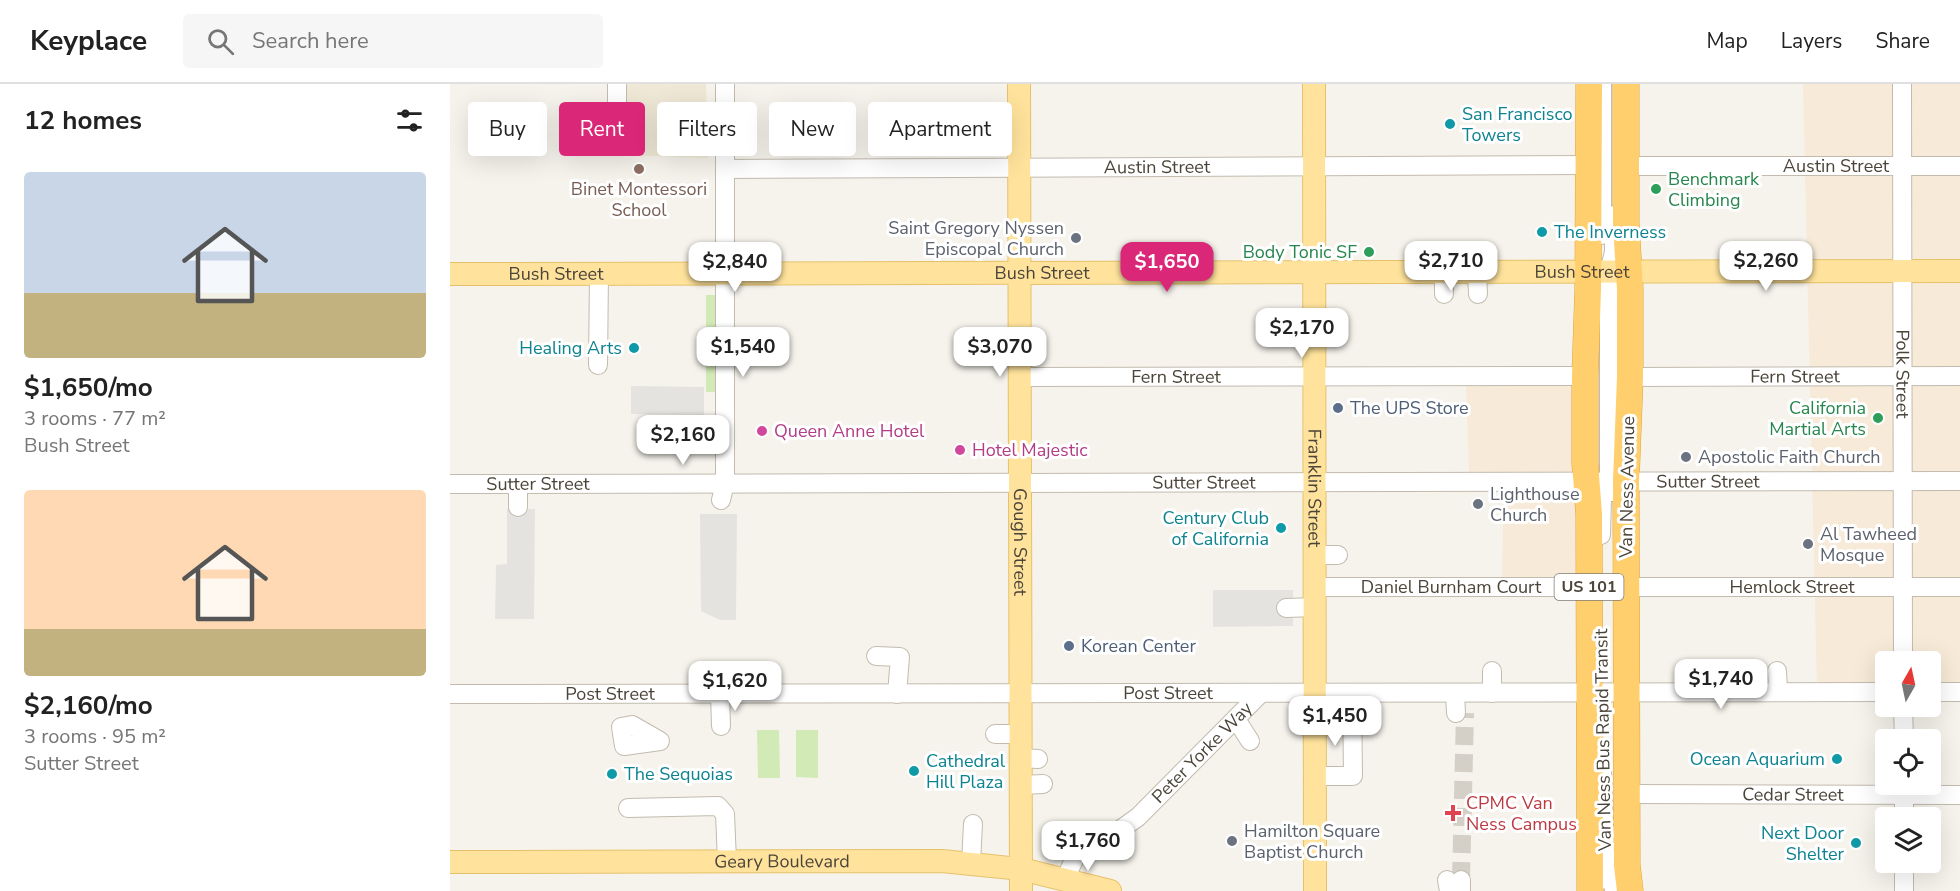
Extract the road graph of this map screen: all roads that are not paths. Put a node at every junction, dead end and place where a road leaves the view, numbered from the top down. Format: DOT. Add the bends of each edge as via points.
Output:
graph roads {
  1 [pos="616,84"];
  2 [pos="725,84"];
  3 [pos="1019,84"];
  4 [pos="1314,84"];
  5 [pos="1589,84"];
  6 [pos="1602,84"];
  7 [pos="1614,84"];
  8 [pos="1626,84"];
  9 [pos="1902,84"];
  10 [pos="616,102"];
  11 [pos="1588,165"];
  12 [pos="1626,166"];
  13 [pos="1902,166"];
  14 [pos="1960,166"];
  15 [pos="1314,167"];
  16 [pos="1020,168"];
  17 [pos="725,169"];
  18 [pos="1903,271"];
  19 [pos="1960,271"];
  20 [pos="1314,272"];
  21 [pos="1608,272"];
  22 [pos="603,273"];
  23 [pos="725,273"];
  24 [pos="1020,273"];
  25 [pos="450,274"];
  26 [pos="602,365"];
  27 [pos="1585,376"];
  28 [pos="1903,376"];
  29 [pos="1960,376"];
  30 [pos="1020,377"];
  31 [pos="1314,377"];
  32 [pos="1630,377"];
  33 [pos="1607,481"];
  34 [pos="1903,481"];
  35 [pos="1960,481"];
  36 [pos="1314,482"];
  37 [pos="1020,483"];
  38 [pos="450,484"];
  39 [pos="518,484"];
  40 [pos="723,492"];
  41 [pos="518,507"];
  42 [pos="1314,555"];
  43 [pos="1338,555"];
  44 [pos="1589,587"];
  45 [pos="1626,587"];
  46 [pos="1960,587"];
  47 [pos="1903,588"];
  48 [pos="1315,597"];
  49 [pos="1286,608"];
  50 [pos="1903,651"];
  51 [pos="876,656"];
  52 [pos="1492,671"];
  53 [pos="1777,671"];
  54 [pos="1778,691"];
  55 [pos="1460,692"];
  56 [pos="1608,692"];
  57 [pos="1875,692"];
  58 [pos="1941,692"];
  59 [pos="1960,692"];
  60 [pos="1261,693"];
  61 [pos="1315,693"];
  62 [pos="1352,693"];
  63 [pos="1492,693"];
  64 [pos="450,694"];
  65 [pos="720,694"];
  66 [pos="897,694"];
  67 [pos="1020,694"];
  68 [pos="1460,713"];
  69 [pos="1236,719"];
  70 [pos="721,726"];
  71 [pos="994,734"];
  72 [pos="1021,734"];
  73 [pos="1250,741"];
  74 [pos="1315,776"];
  75 [pos="1875,793"];
  76 [pos="1941,793"];
  77 [pos="1627,794"];
  78 [pos="1960,795"];
  79 [pos="628,808"];
  80 [pos="972,824"];
  81 [pos="727,861"];
  82 [pos="450,862"];
  83 [pos="971,863"];
  84 [pos="1904,873"];
  85 [pos="1065,879"];
  86 [pos="1021,880"];
  87 [pos="1110,891"];
  88 [pos="1315,891"];
  89 [pos="1590,891"];
  90 [pos="1608,891"];
  91 [pos="1614,891"];
  92 [pos="1630,891"];
  93 [pos="1904,891"];
  1 -- 10 [label="street"];
  2 -- 17 [label="street"];
  3 -- 16 [label="main road, Gough Street"];
  4 -- 15 [label="main road, Franklin Street"];
  5 -- 11 [label="highway, Van Ness Avenue / US 101"];
  6 -- 21 [label="street, Van Ness Bus Rapid Transit" via="1602,252"];
  7 -- 21 [label="street, Van Ness Bus Rapid Transit" via="1614,252"];
  8 -- 12 [label="highway, Van Ness Avenue / US 101"];
  9 -- 13 [label="street, Polk Street"];
  11 -- 15 [label="street, Austin Street"];
  11 -- 21 [label="highway, Van Ness Avenue / US 101"];
  12 -- 13 [label="street, Austin Street" via="1738,159"];
  12 -- 21 [label="highway, Van Ness Avenue / US 101"];
  13 -- 14 [label="street, Austin Street"];
  13 -- 18 [label="street, Polk Street"];
  15 -- 16 [label="street, Austin Street"];
  15 -- 20 [label="main road, Franklin Street"];
  16 -- 17 [label="street, Austin Street"];
  16 -- 24 [label="main road, Gough Street"];
  17 -- 23 [label="street"];
  18 -- 19 [label="main road, Bush Street"];
  18 -- 21 [label="main road, Bush Street"];
  18 -- 28 [label="street, Polk Street"];
  20 -- 21 [label="main road, Bush Street" via="1444,283"];
  20 -- 24 [label="main road, Bush Street"];
  20 -- 31 [label="main road, Franklin Street"];
  21 -- 27 [label="highway, Van Ness Avenue / US 101"];
  21 -- 32 [label="highway, Van Ness Avenue / US 101"];
  21 -- 33 [label="street, Van Ness Bus Rapid Transit"];
  22 -- 23 [label="main road, Bush Street"];
  22 -- 25 [label="main road, Bush Street"];
  22 -- 26 [label="street"];
  23 -- 24 [label="main road, Bush Street"];
  23 -- 40 [label="street"];
  24 -- 30 [label="main road, Gough Street"];
  27 -- 31 [label="street, Fern Street"];
  27 -- 33 [label="highway, Van Ness Avenue / US 101"];
  28 -- 29 [label="street, Fern Street"];
  28 -- 32 [label="street, Fern Street"];
  28 -- 34 [label="street, Polk Street"];
  30 -- 31 [label="street, Fern Street"];
  30 -- 37 [label="main road, Gough Street"];
  31 -- 36 [label="main road, Franklin Street"];
  32 -- 33 [label="highway, Van Ness Avenue / US 101"];
  33 -- 34 [label="street, Sutter Street"];
  33 -- 36 [label="street, Sutter Street"];
  33 -- 44 [label="highway, Van Ness Avenue / US 101" via="1589,514"];
  33 -- 45 [label="highway, Van Ness Avenue / US 101"];
  33 -- 56 [label="street, Van Ness Bus Rapid Transit" via="1600,535"];
  34 -- 35 [label="street, Sutter Street"];
  34 -- 47 [label="street, Polk Street"];
  36 -- 37 [label="street, Sutter Street"];
  36 -- 42 [label="main road, Franklin Street"];
  37 -- 40 [label="street, Sutter Street"];
  37 -- 67 [label="main road, Gough Street"];
  38 -- 39 [label="street, Sutter Street"];
  39 -- 40 [label="street, Sutter Street"];
  39 -- 41 [label="street"];
  42 -- 43 [label="street"];
  42 -- 48 [label="main road, Franklin Street"];
  44 -- 48 [label="street, Daniel Burnham Court"];
  44 -- 56 [label="highway, Van Ness Avenue / US 101"];
  45 -- 47 [label="street, Hemlock Street"];
  45 -- 56 [label="highway, Van Ness Avenue / US 101"];
  46 -- 47 [label="street, Hemlock Street"];
  47 -- 50 [label="street, Polk Street"];
  48 -- 49 [label="street, Daniel Burnham Court"];
  48 -- 61 [label="main road, Franklin Street"];
  51 -- 66 [label="street" via="900,657"];
  52 -- 63 [label="street"];
  53 -- 54 [label="street"];
  54 -- 56 [label="street, Post Street"];
  54 -- 57 [label="street, Post Street"];
  55 -- 62 [label="street, Post Street"];
  55 -- 63 [label="street, Post Street"];
  55 -- 68 [label="street"];
  56 -- 63 [label="street, Post Street"];
  56 -- 77 [label="highway, Van Ness Avenue / US 101"];
  56 -- 89 [label="highway, Van Ness Avenue / US 101"];
  56 -- 90 [label="street, Van Ness Bus Rapid Transit" via="1602,782"];
  56 -- 91 [label="street, Van Ness Bus Rapid Transit" via="1617,883"];
  58 -- 59 [label="street"];
  60 -- 61 [label="street, Post Street"];
  60 -- 67 [label="street, Post Street"];
  60 -- 69 [label="street, Peter Yorke Way"];
  61 -- 62 [label="street, Post Street"];
  61 -- 74 [label="main road, Franklin Street"];
  62 -- 74 [label="street" via="1353,776"];
  64 -- 65 [label="street, Post Street"];
  65 -- 66 [label="street, Post Street"];
  65 -- 70 [label="street"];
  66 -- 67 [label="street, Post Street"];
  67 -- 72 [label="main road, Gough Street"];
  69 -- 73 [label="street"];
  69 -- 85 [label="street, Peter Yorke Way" via="1138,817 1110,835 1080,847"];
  71 -- 72 [label="street"];
  72 -- 86 [label="main road, Gough Street" via="1030,758 1032,784"];
  74 -- 88 [label="main road, Franklin Street"];
  75 -- 77 [label="street, Cedar Street" via="1820,800"];
  76 -- 78 [label="street, Cedar Street"];
  77 -- 92 [label="highway, Van Ness Avenue / US 101"];
  79 -- 81 [label="street" via="718,806 725,814"];
  80 -- 83 [label="street"];
  81 -- 82 [label="main road, Geary Boulevard"];
  81 -- 83 [label="main road, Geary Boulevard"];
  83 -- 86 [label="main road, Geary Boulevard"];
  84 -- 93 [label="street"];
  85 -- 86 [label="main road, Geary Boulevard"];
  85 -- 87 [label="main road, Geary Boulevard"];
}
